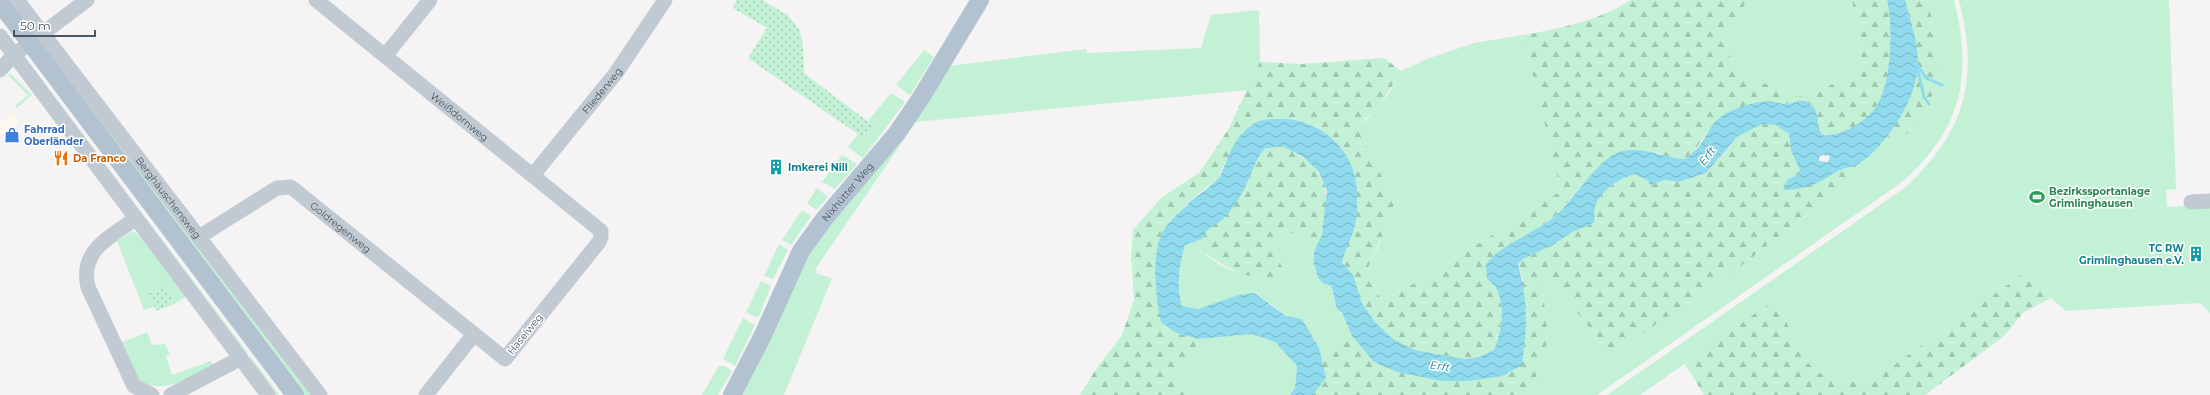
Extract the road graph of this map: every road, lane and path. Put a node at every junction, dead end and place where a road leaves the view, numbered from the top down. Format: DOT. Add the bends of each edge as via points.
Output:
graph roads {
  1 [pos="17,0"];
  2 [pos="87,0"];
  3 [pos="430,0"];
  4 [pos="665,0"];
  5 [pos="980,0"];
  6 [pos="321,2"];
  7 [pos="0,3"];
  8 [pos="0,36"];
  9 [pos="37,39"];
  10 [pos="14,55"];
  11 [pos="385,56"];
  12 [pos="0,70"];
  13 [pos="533,175"];
  14 [pos="2210,201"];
  15 [pos="2191,202"];
  16 [pos="136,218"];
  17 [pos="602,234"];
  18 [pos="199,237"];
  19 [pos="474,334"];
  20 [pos="241,358"];
  21 [pos="152,395"];
  22 [pos="171,395"];
  23 [pos="268,395"];
  24 [pos="295,395"];
  25 [pos="320,395"];
  26 [pos="426,395"];
  27 [pos="732,395"];
  1 -- 9 [label="street, Berghäuschensweg"];
  2 -- 9 [label="street"];
  3 -- 11 [label="street"];
  4 -- 13 [label="street, Fliederweg" via="616,73"];
  5 -- 27 [label="main road, Nixhütter Weg" via="897,133 824,219 801,251 762,338"];
  6 -- 11 [label="street, Weißdornweg"];
  7 -- 9 [label="main road, Berghäuschensweg"];
  8 -- 10 [label="street"];
  9 -- 10 [label="street"];
  9 -- 18 [label="street, Berghäuschensweg"];
  9 -- 24 [label="main road, Berghäuschensweg"];
  10 -- 12 [label="street"];
  10 -- 16 [label="street"];
  11 -- 13 [label="street, Weißdornweg"];
  13 -- 17 [label="street, Weißdornweg" via="597,227"];
  14 -- 15 [label="street"];
  16 -- 20 [label="street"];
  16 -- 21 [label="street" via="93,252 87,264 86,277 88,287 134,386"];
  17 -- 19 [label="street, Haselweg" via="599,242 505,359"];
  18 -- 19 [label="street, Goldregenweg" via="277,188 291,187"];
  18 -- 25 [label="street, Berghäuschensweg"];
  19 -- 26 [label="street"];
  20 -- 22 [label="street"];
  20 -- 23 [label="street"];
}
